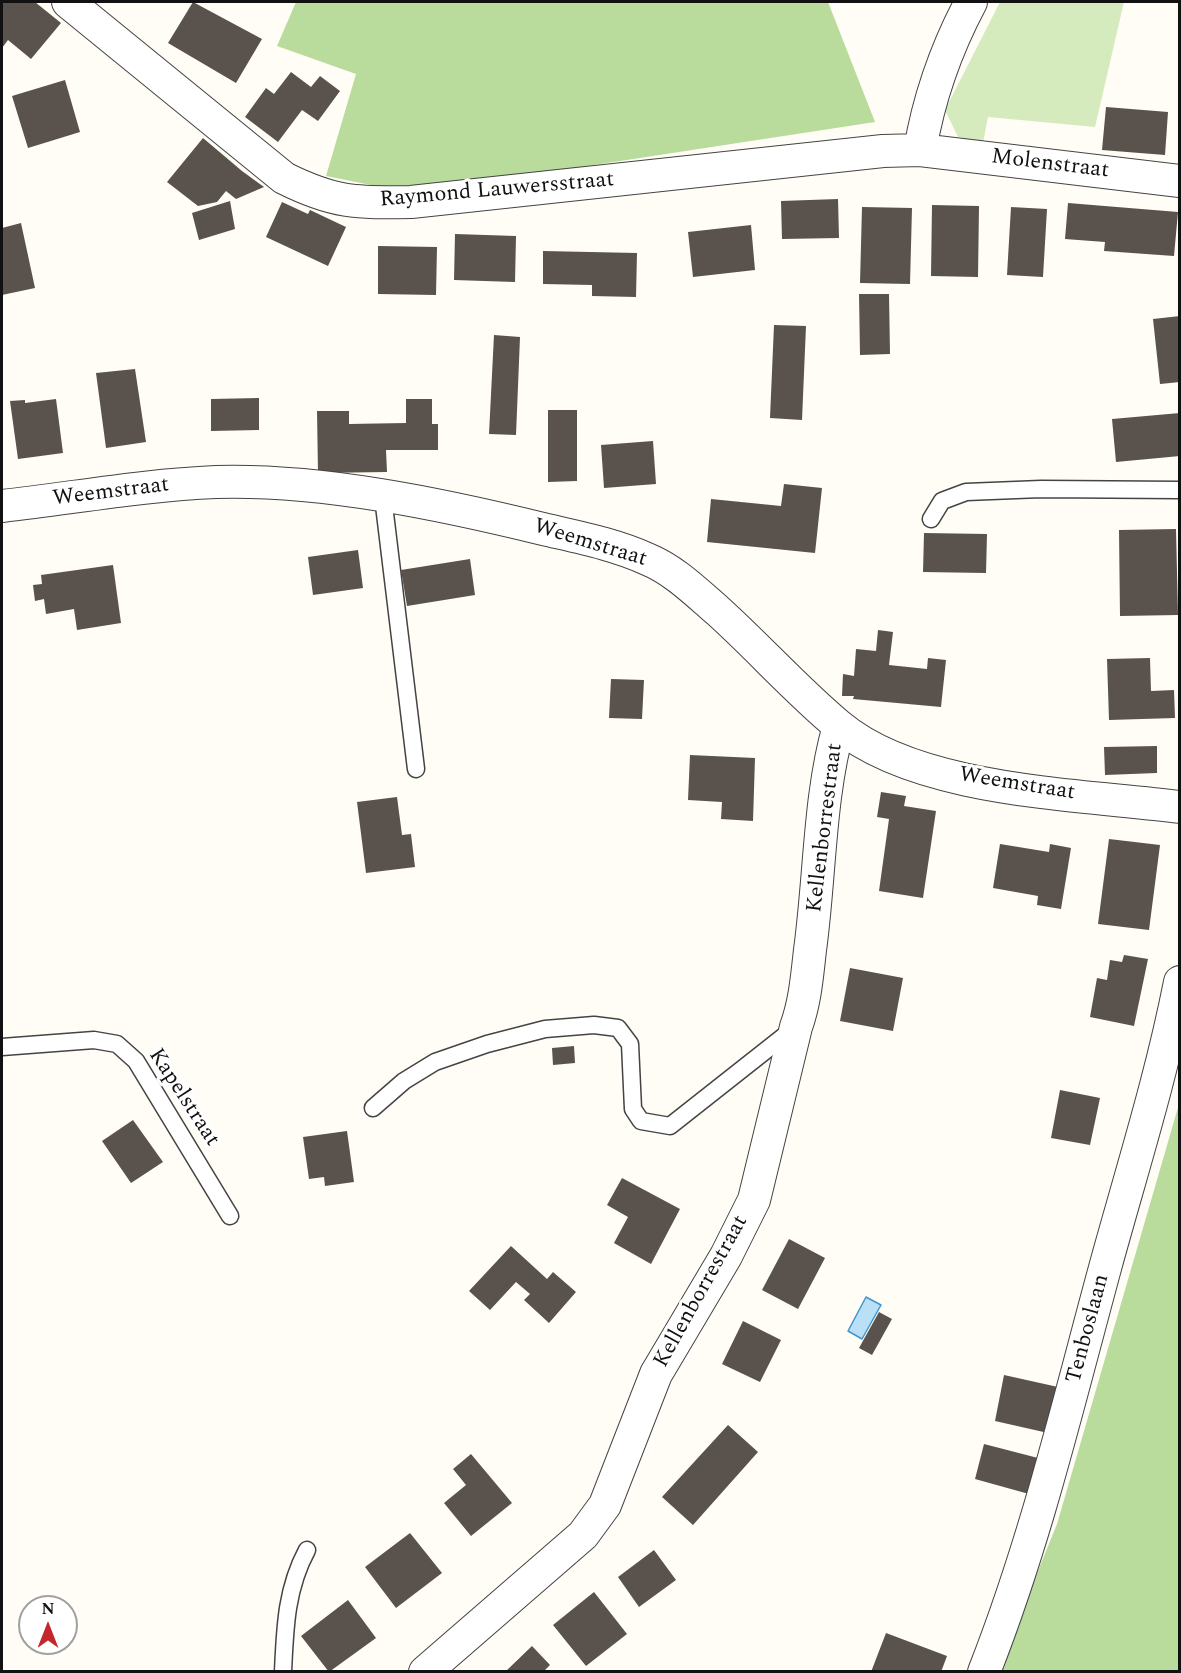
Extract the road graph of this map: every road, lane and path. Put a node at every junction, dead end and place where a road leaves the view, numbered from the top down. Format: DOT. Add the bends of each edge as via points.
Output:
graph roads {
  1 [pos="68,2"];
  2 [pos="971,2"];
  3 [pos="920,150"];
  4 [pos="1179,181"];
  5 [pos="1179,490"];
  6 [pos="383,497"];
  7 [pos="2,506"];
  8 [pos="931,519"];
  9 [pos="839,726"];
  10 [pos="416,769"];
  11 [pos="1179,807"];
  12 [pos="1179,982"];
  13 [pos="795,1027"];
  14 [pos="2,1047"];
  15 [pos="374,1108"];
  16 [pos="230,1216"];
  17 [pos="307,1550"];
  18 [pos="283,1671"];
  19 [pos="425,1671"];
  20 [pos="984,1671"];
  1 -- 3 [label="street, Raymond Lauwersstraat" via="284,178 314,193 356,204 411,202"];
  2 -- 3 [label="street" via="935,84"];
  3 -- 4 [label="street, Molenstraat"];
  5 -- 8 [label="lane" via="966,492 942,501"];
  6 -- 7 [label="street, Weemstraat" via="218,482"];
  6 -- 9 [label="street, Weemstraat" via="489,516 648,559 686,583"];
  6 -- 10 [label="lane"];
  9 -- 11 [label="street, Weemstraat" via="881,753 932,771 999,785"];
  9 -- 13 [label="street, Kellenborrestraat" via="831,756 803,1006"];
  12 -- 20 [label="street, Tenboslaan" via="1167,1047 1047,1488"];
  13 -- 15 [label="lane" via="670,1126 641,1121 633,1108 630,1044 618,1028 594,1025 545,1029 435,1062 404,1081"];
  13 -- 19 [label="street, Kellenborrestraat" via="754,1200 726,1256 656,1374 605,1505 583,1535"];
  14 -- 16 [label="lane, Kapelstraat" via="94,1040 117,1044 136,1061"];
  17 -- 18 [label="lane" via="295,1573 287,1606"];
}
